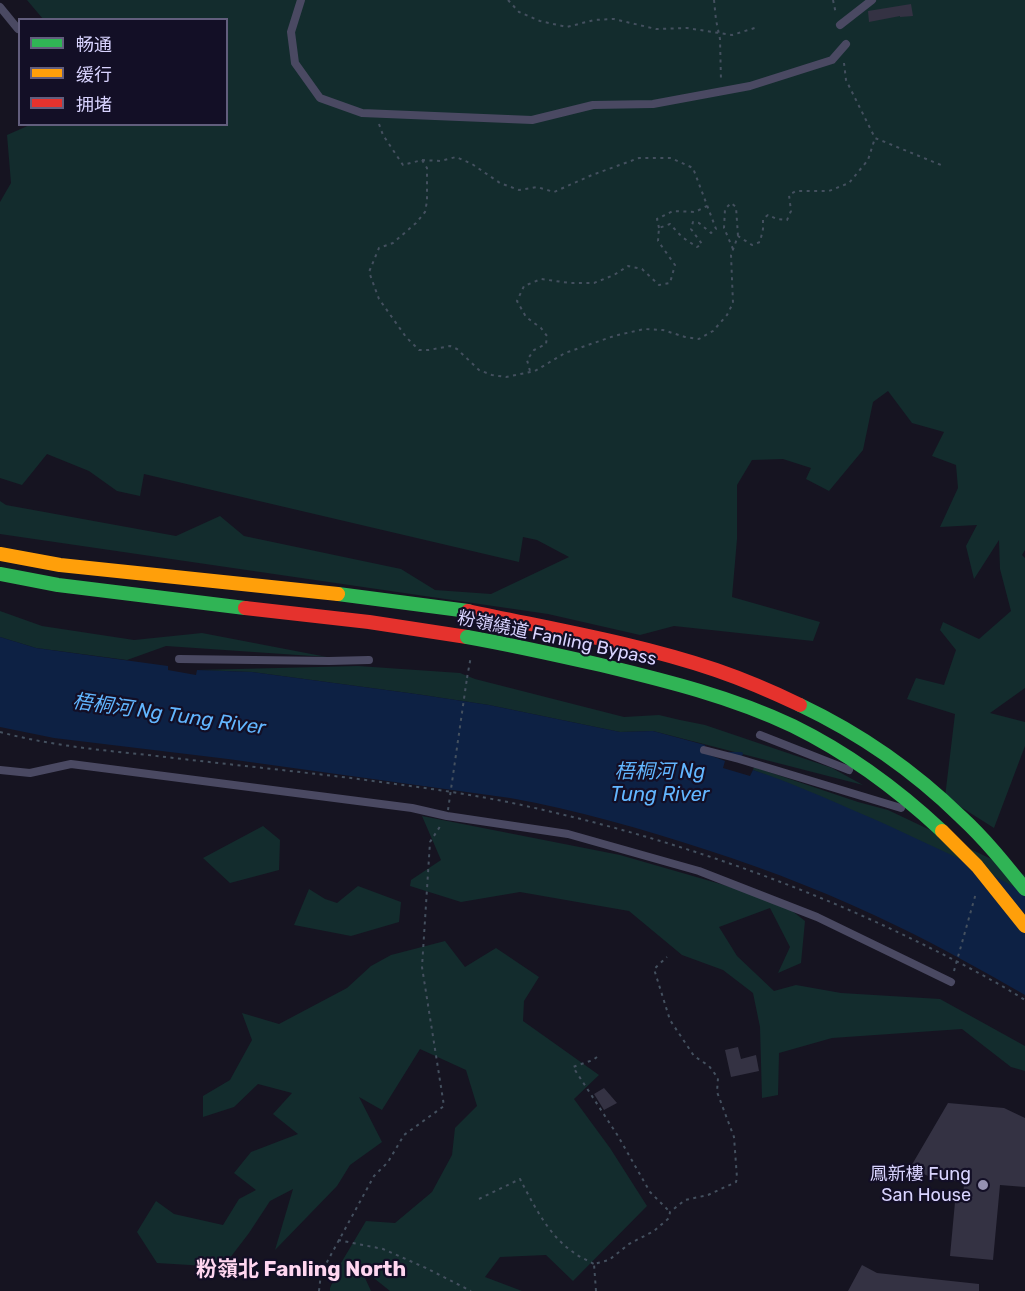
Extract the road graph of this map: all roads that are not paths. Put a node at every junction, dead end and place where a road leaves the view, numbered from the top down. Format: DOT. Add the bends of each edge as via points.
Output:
graph roads {
  1 [pos="301,0"];
  2 [pos="872,0"];
  3 [pos="0,7"];
  4 [pos="840,25"];
  5 [pos="18,29"];
  6 [pos="846,44"];
  7 [pos="0,554"];
  8 [pos="0,574"];
  9 [pos="179,659"];
  10 [pos="369,660"];
  11 [pos="760,735"];
  12 [pos="704,750"];
  13 [pos="0,770"];
  14 [pos="857,774"];
  15 [pos="865,779"];
  16 [pos="880,790"];
  17 [pos="887,796"];
  18 [pos="901,808"];
  19 [pos="961,837"];
  20 [pos="979,846"];
  21 [pos="1016,864"];
  22 [pos="1025,889"];
  23 [pos="1025,926"];
  24 [pos="951,982"];
  1 -- 6 [label="lane" via="291,32 295,63 320,98 362,113 532,120 593,105 653,104 750,86 832,60"];
  2 -- 4 [label="lane"];
  3 -- 5 [label="lane"];
  7 -- 22 [label="main road, 粉嶺繞道 Fanling Bypass, bridge" via="60,565 371,597 468,611 715,670 811,710 901,765 963,819"];
  8 -- 23 [label="main road, 粉嶺繞道 Fanling Bypass, bridge" via="57,585 369,622 501,643 704,691 796,728 887,783 962,849"];
  9 -- 10 [label="lane"];
  11 -- 14 [label="lane"];
  12 -- 18 [label="lane"];
  13 -- 24 [label="lane" via="30,773 71,764 412,808 568,834 699,871 817,916"];
  15 -- 16 [label="lane"];
  17 -- 18 [label="lane"];
  18 -- 19 [label="lane"];
  20 -- 21 [label="lane"];
}
